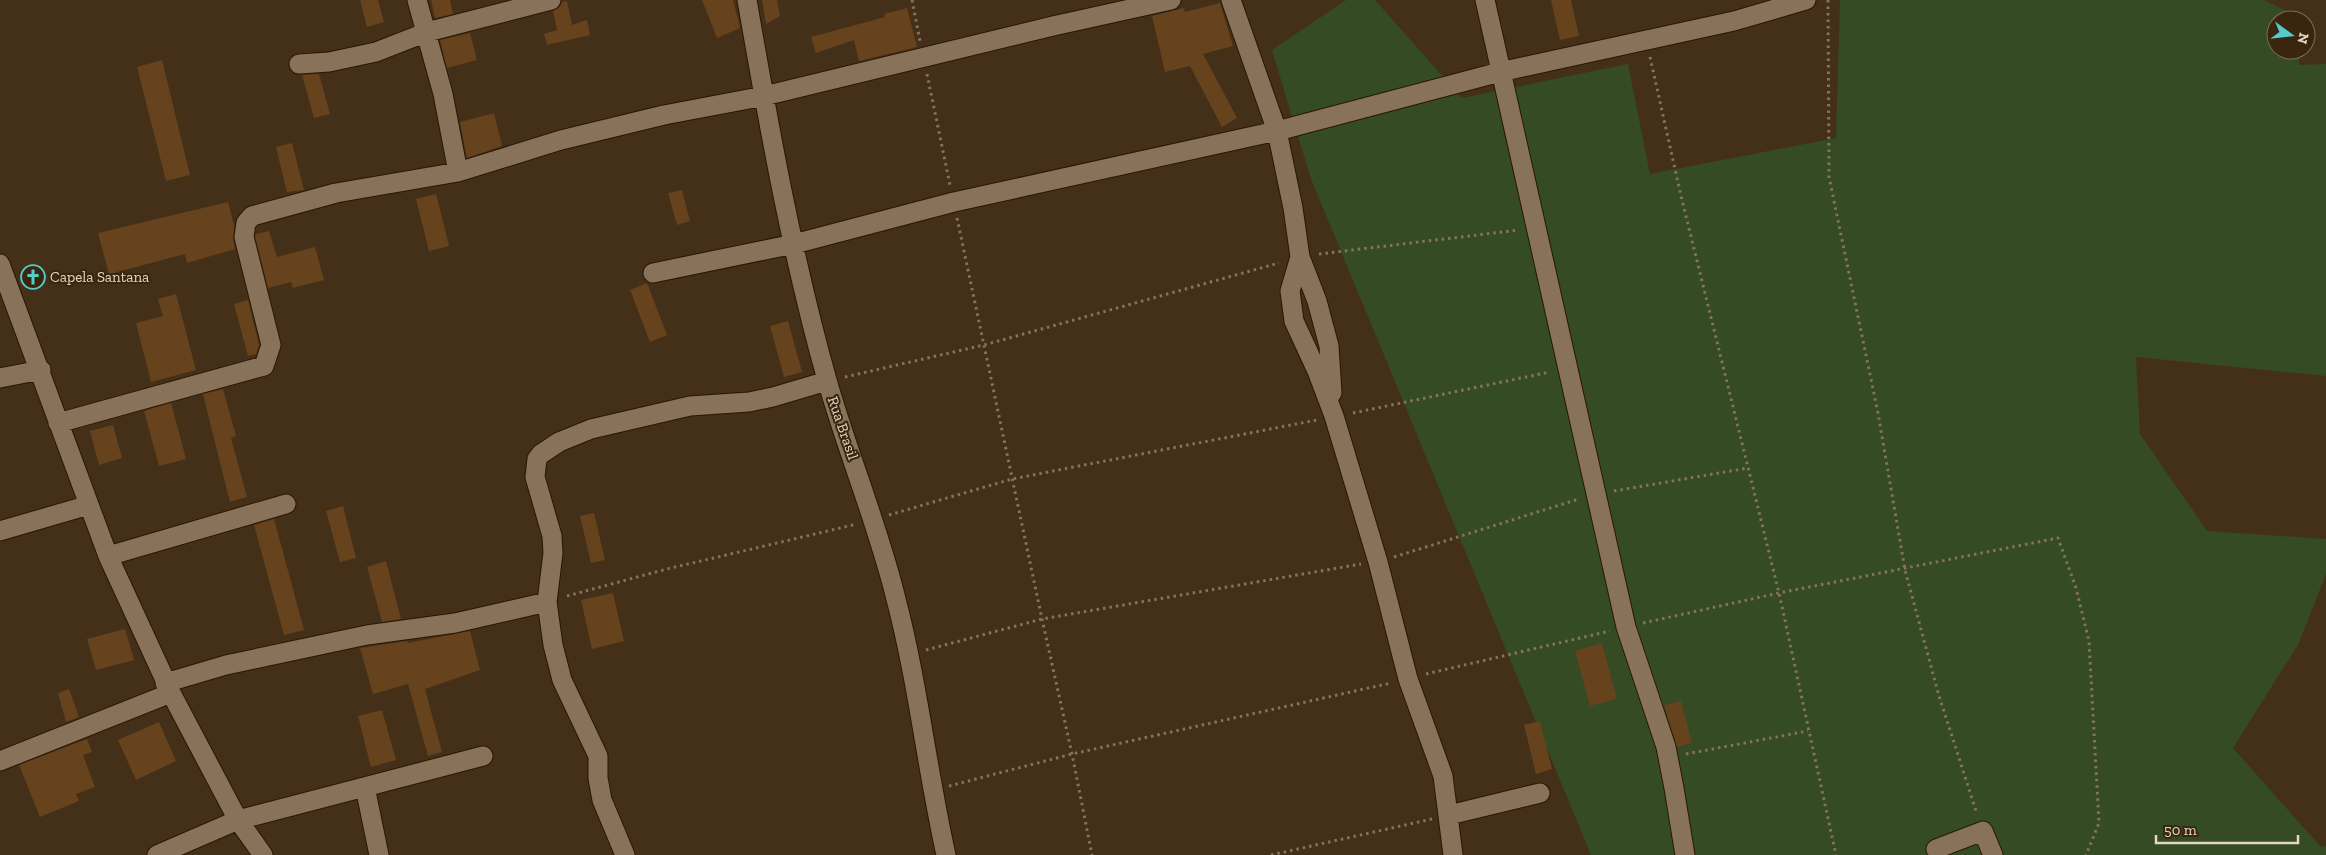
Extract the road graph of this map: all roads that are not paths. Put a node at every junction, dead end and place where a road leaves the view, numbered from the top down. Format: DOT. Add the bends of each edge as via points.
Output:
graph roads {
  1 [pos="416,0"];
  2 [pos="551,0"];
  3 [pos="747,0"];
  4 [pos="1171,0"];
  5 [pos="1231,0"];
  6 [pos="1485,0"];
  7 [pos="1806,0"];
  8 [pos="427,32"];
  9 [pos="299,64"];
  10 [pos="1500,72"];
  11 [pos="764,96"];
  12 [pos="1277,131"];
  13 [pos="458,172"];
  14 [pos="794,244"];
  15 [pos="1300,257"];
  16 [pos="0,264"];
  17 [pos="653,273"];
  18 [pos="41,370"];
  19 [pos="0,378"];
  20 [pos="827,381"];
  21 [pos="1334,416"];
  22 [pos="58,423"];
  23 [pos="286,504"];
  24 [pos="89,505"];
  25 [pos="0,531"];
  26 [pos="108,556"];
  27 [pos="547,602"];
  28 [pos="168,688"];
  29 [pos="483,756"];
  30 [pos="0,761"];
  31 [pos="365,788"];
  32 [pos="1540,793"];
  33 [pos="1450,815"];
  34 [pos="238,820"];
  35 [pos="1936,849"];
  36 [pos="157,855"];
  37 [pos="262,855"];
  38 [pos="379,855"];
  39 [pos="625,855"];
  40 [pos="946,855"];
  41 [pos="1453,855"];
  42 [pos="1684,855"];
  43 [pos="1992,855"];
  1 -- 8 [label="street"];
  2 -- 8 [label="street"];
  3 -- 11 [label="street, Rua Brasil"];
  4 -- 11 [label="street"];
  5 -- 12 [label="street"];
  6 -- 10 [label="street"];
  7 -- 10 [label="street" via="1771,12 1646,42"];
  8 -- 9 [label="street" via="376,52 329,62"];
  8 -- 13 [label="street" via="444,94"];
  10 -- 12 [label="street"];
  10 -- 42 [label="street" via="1626,627 1666,748"];
  11 -- 13 [label="street" via="664,115 561,140"];
  11 -- 14 [label="street, Rua Brasil"];
  12 -- 14 [label="street" via="954,202"];
  12 -- 15 [label="street"];
  13 -- 22 [label="street" via="336,193 252,216 246,223 244,237 271,345 264,366"];
  14 -- 17 [label="street"];
  14 -- 20 [label="street, Rua Brasil"];
  15 -- 21 [label="street" via="1317,301 1329,346"];
  15 -- 21 [label="street" via="1290,291 1294,321"];
  16 -- 18 [label="street"];
  18 -- 19 [label="street"];
  18 -- 22 [label="street"];
  20 -- 27 [label="street" via="749,402 690,406 599,427 560,442 541,454 537,459 535,477 552,536 553,553"];
  20 -- 40 [label="street, Rua Brasil" via="896,598"];
  21 -- 33 [label="street" via="1378,562 1408,679 1443,776"];
  22 -- 24 [label="street"];
  23 -- 26 [label="street"];
  24 -- 25 [label="street"];
  24 -- 26 [label="street"];
  26 -- 28 [label="street"];
  27 -- 28 [label="street" via="455,623 357,637 226,666"];
  27 -- 39 [label="street" via="562,680 598,756 602,800"];
  28 -- 30 [label="street"];
  28 -- 34 [label="street"];
  29 -- 31 [label="street"];
  31 -- 34 [label="street"];
  31 -- 38 [label="street"];
  32 -- 33 [label="street"];
  33 -- 41 [label="street"];
  34 -- 36 [label="street"];
  34 -- 37 [label="street"];
  35 -- 43 [label="street" via="1983,831"];
}
